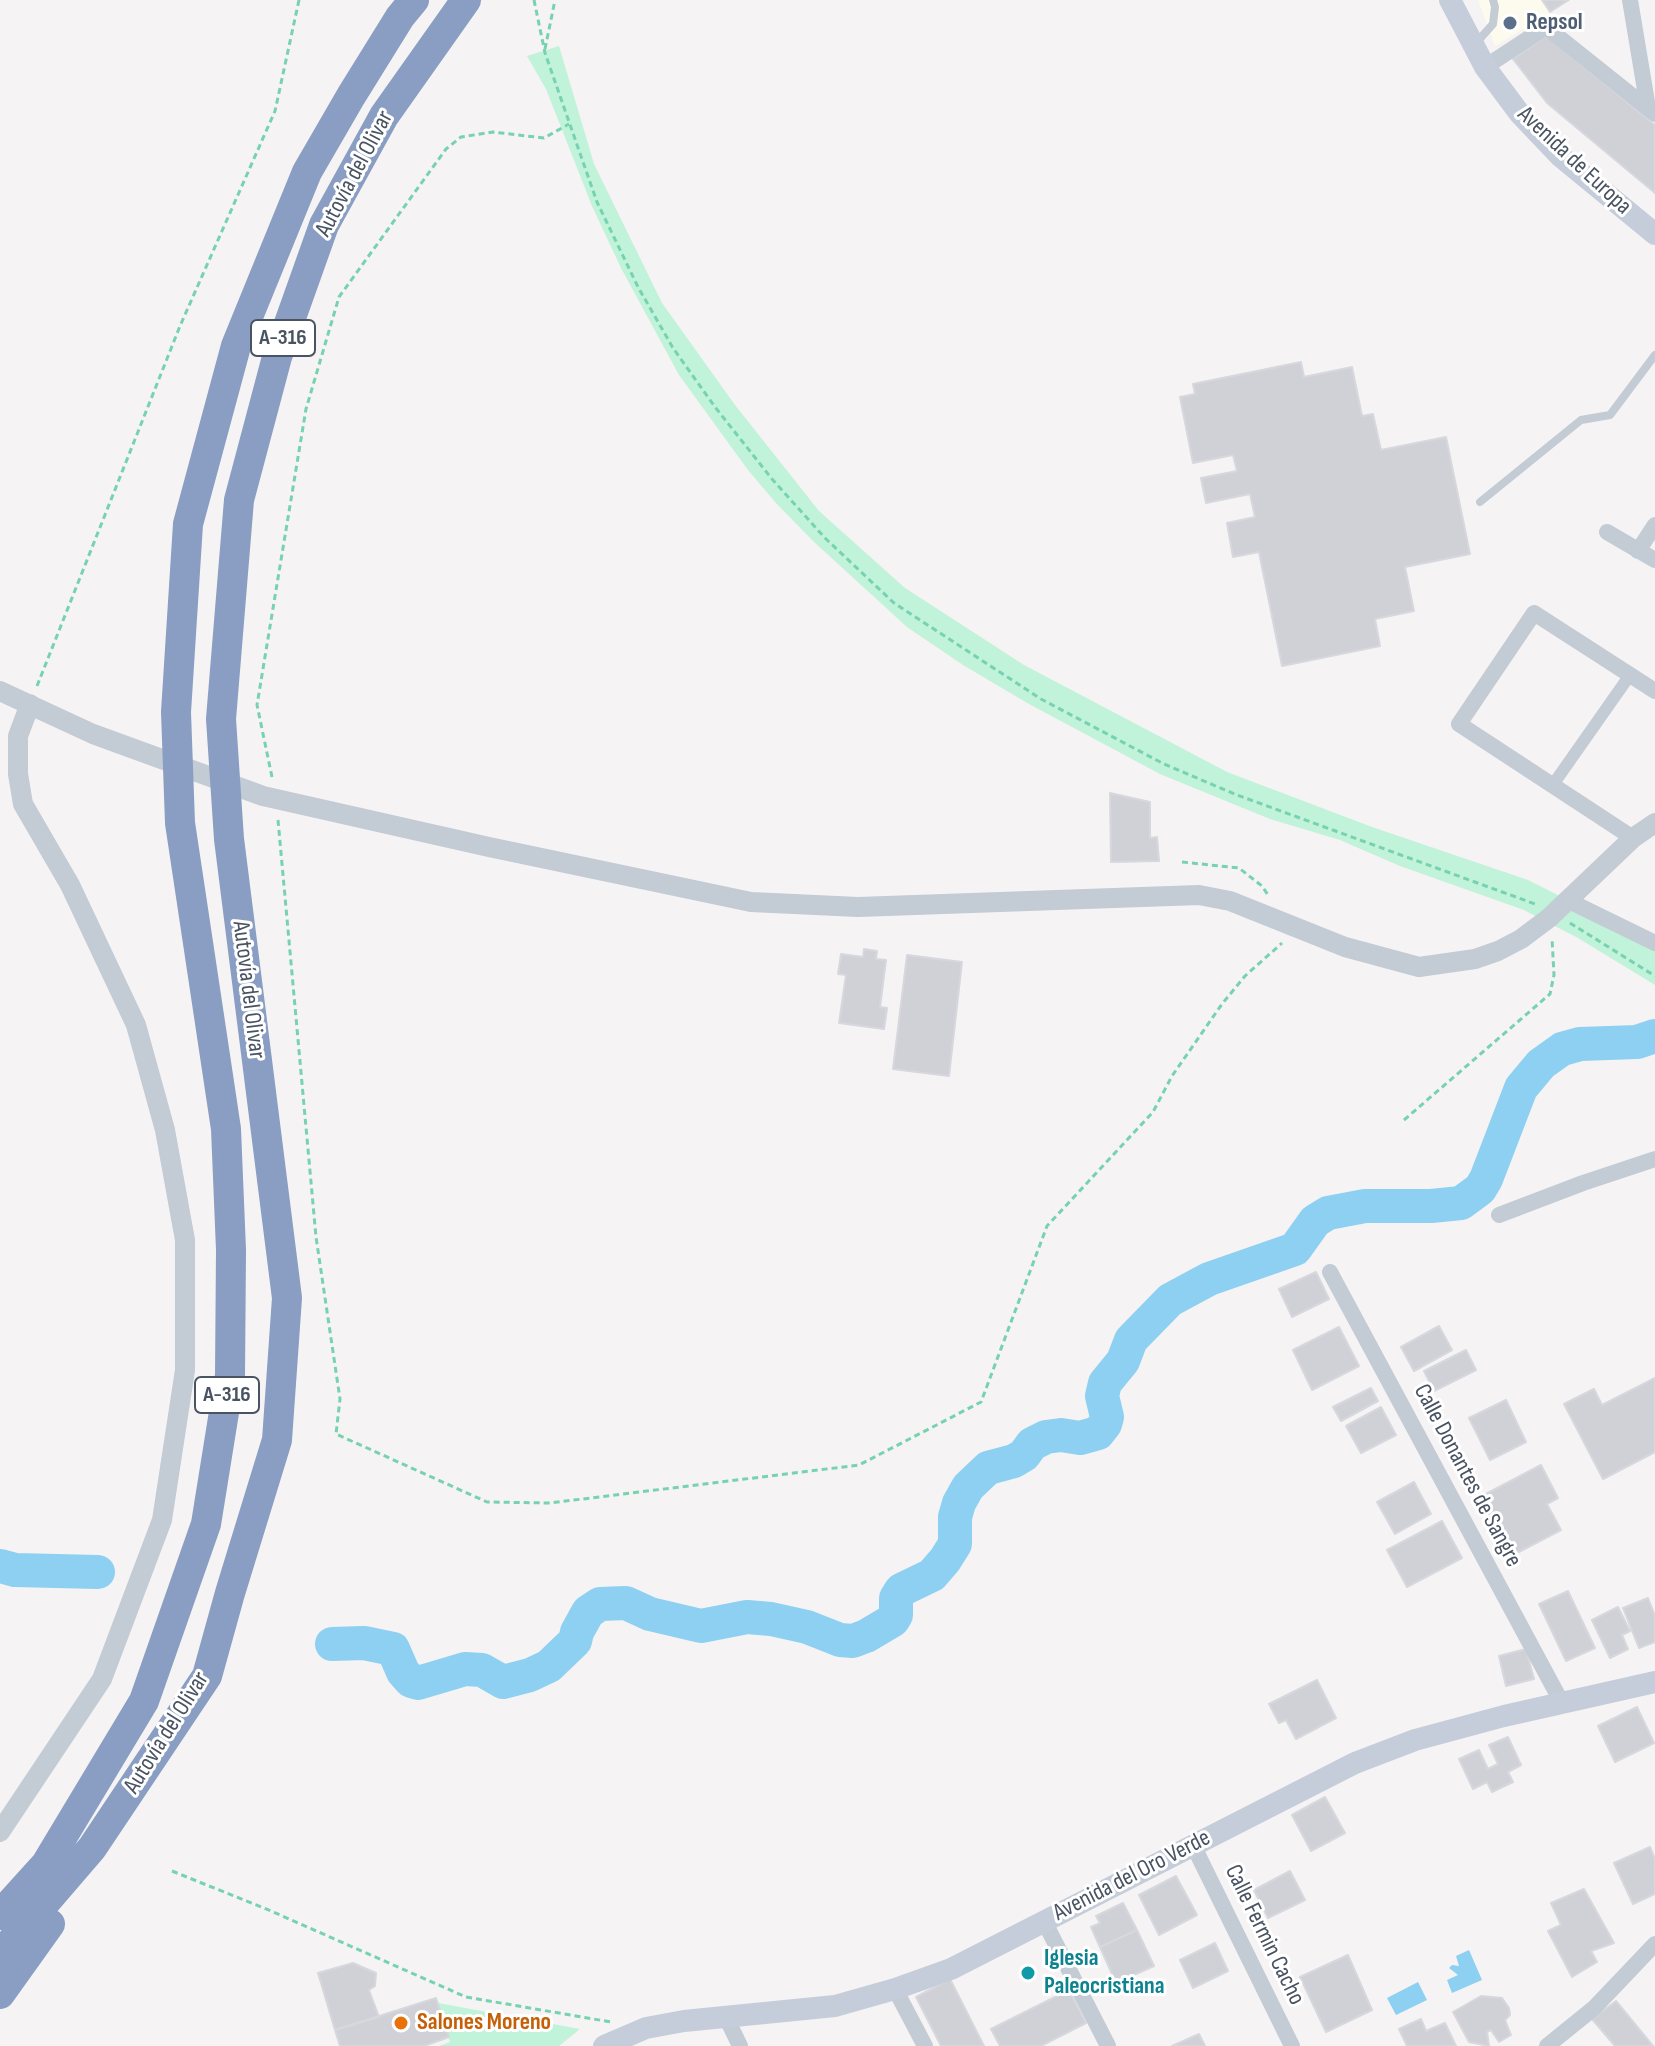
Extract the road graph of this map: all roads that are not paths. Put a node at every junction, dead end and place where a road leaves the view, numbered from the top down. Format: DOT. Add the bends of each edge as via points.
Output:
graph roads {
  1 [pos="414,0"];
  2 [pos="466,0"];
  3 [pos="1450,0"];
  4 [pos="1493,0"];
  5 [pos="1630,0"];
  6 [pos="1473,46"];
  7 [pos="1485,67"];
  8 [pos="1651,111"];
  9 [pos="1655,234"];
  10 [pos="1655,355"];
  11 [pos="1480,502"];
  12 [pos="1655,525"];
  13 [pos="1607,532"];
  14 [pos="1638,551"];
  15 [pos="1655,560"];
  16 [pos="1630,675"];
  17 [pos="0,691"];
  18 [pos="1655,691"];
  19 [pos="30,704"];
  20 [pos="1552,786"];
  21 [pos="1655,823"];
  22 [pos="1655,835"];
  23 [pos="1633,838"];
  24 [pos="1556,910"];
  25 [pos="1655,943"];
  26 [pos="1655,1159"];
  27 [pos="1499,1215"];
  28 [pos="1330,1272"];
  29 [pos="207,1676"];
  30 [pos="1655,1682"];
  31 [pos="1562,1703"];
  32 [pos="0,1832"];
  33 [pos="1193,1845"];
  34 [pos="0,1915"];
  35 [pos="1044,1921"];
  36 [pos="1655,1944"];
  37 [pos="0,1955"];
  38 [pos="895,1989"];
  39 [pos="0,1994"];
  40 [pos="726,2017"];
  41 [pos="604,2046"];
  42 [pos="740,2046"];
  43 [pos="925,2046"];
  44 [pos="1108,2046"];
  45 [pos="1292,2046"];
  46 [pos="1547,2046"];
  1 -- 34 [label="highway, Autovía del Olivar / A-316" via="307,172 236,346 188,524 176,712 180,823 226,1129 231,1250 230,1375 206,1524 144,1701 46,1864"];
  2 -- 29 [label="highway, Autovía del Olivar / A-316" via="384,116 324,225 277,357 239,500 221,719 229,839 287,1298 277,1440"];
  3 -- 6 [label="main road, Avenida de Europa"];
  4 -- 6 [label="lane" via="1493,24"];
  5 -- 8 [label="street"];
  6 -- 7 [label="main road, Avenida de Europa"];
  7 -- 8 [label="street" via="1546,27"];
  7 -- 9 [label="main road, Avenida de Europa" via="1560,156"];
  10 -- 11 [label="lane" via="1610,415 1581,420"];
  12 -- 14 [label="street"];
  13 -- 14 [label="street"];
  14 -- 15 [label="street"];
  16 -- 18 [label="street"];
  16 -- 20 [label="street"];
  16 -- 20 [label="street" via="1534,613 1459,724"];
  17 -- 19 [label="street"];
  19 -- 24 [label="street" via="93,734 276,799 751,902 858,907 1199,895 1230,901 1381,959 1419,967 1498,951"];
  19 -- 32 [label="street" via="18,736 23,804 70,885 136,1025 165,1130 185,1240 185,1370 162,1520 102,1679"];
  20 -- 23 [label="street"];
  21 -- 23 [label="street"];
  22 -- 23 [label="street"];
  23 -- 24 [label="street"];
  24 -- 25 [label="street"];
  26 -- 27 [label="street"];
  28 -- 31 [label="street, Calle Donantes de Sangre"];
  29 -- 37 [label="highway, Autovía del Olivar / A-316" via="92,1848"];
  29 -- 39 [label="highway" via="122,1822"];
  30 -- 31 [label="main road, Avenida del Oro Verde"];
  31 -- 33 [label="main road, Avenida del Oro Verde" via="1386,1751"];
  33 -- 35 [label="main road, Avenida del Oro Verde"];
  33 -- 45 [label="street, Calle Fermin Cacho"];
  35 -- 38 [label="main road, Avenida del Oro Verde" via="951,1969"];
  35 -- 44 [label="street"];
  36 -- 46 [label="street" via="1594,2008"];
  38 -- 40 [label="main road, Avenida del Oro Verde" via="835,2006"];
  38 -- 43 [label="street"];
  40 -- 41 [label="main road, Avenida del Oro Verde" via="646,2028"];
  40 -- 42 [label="street"];
}
